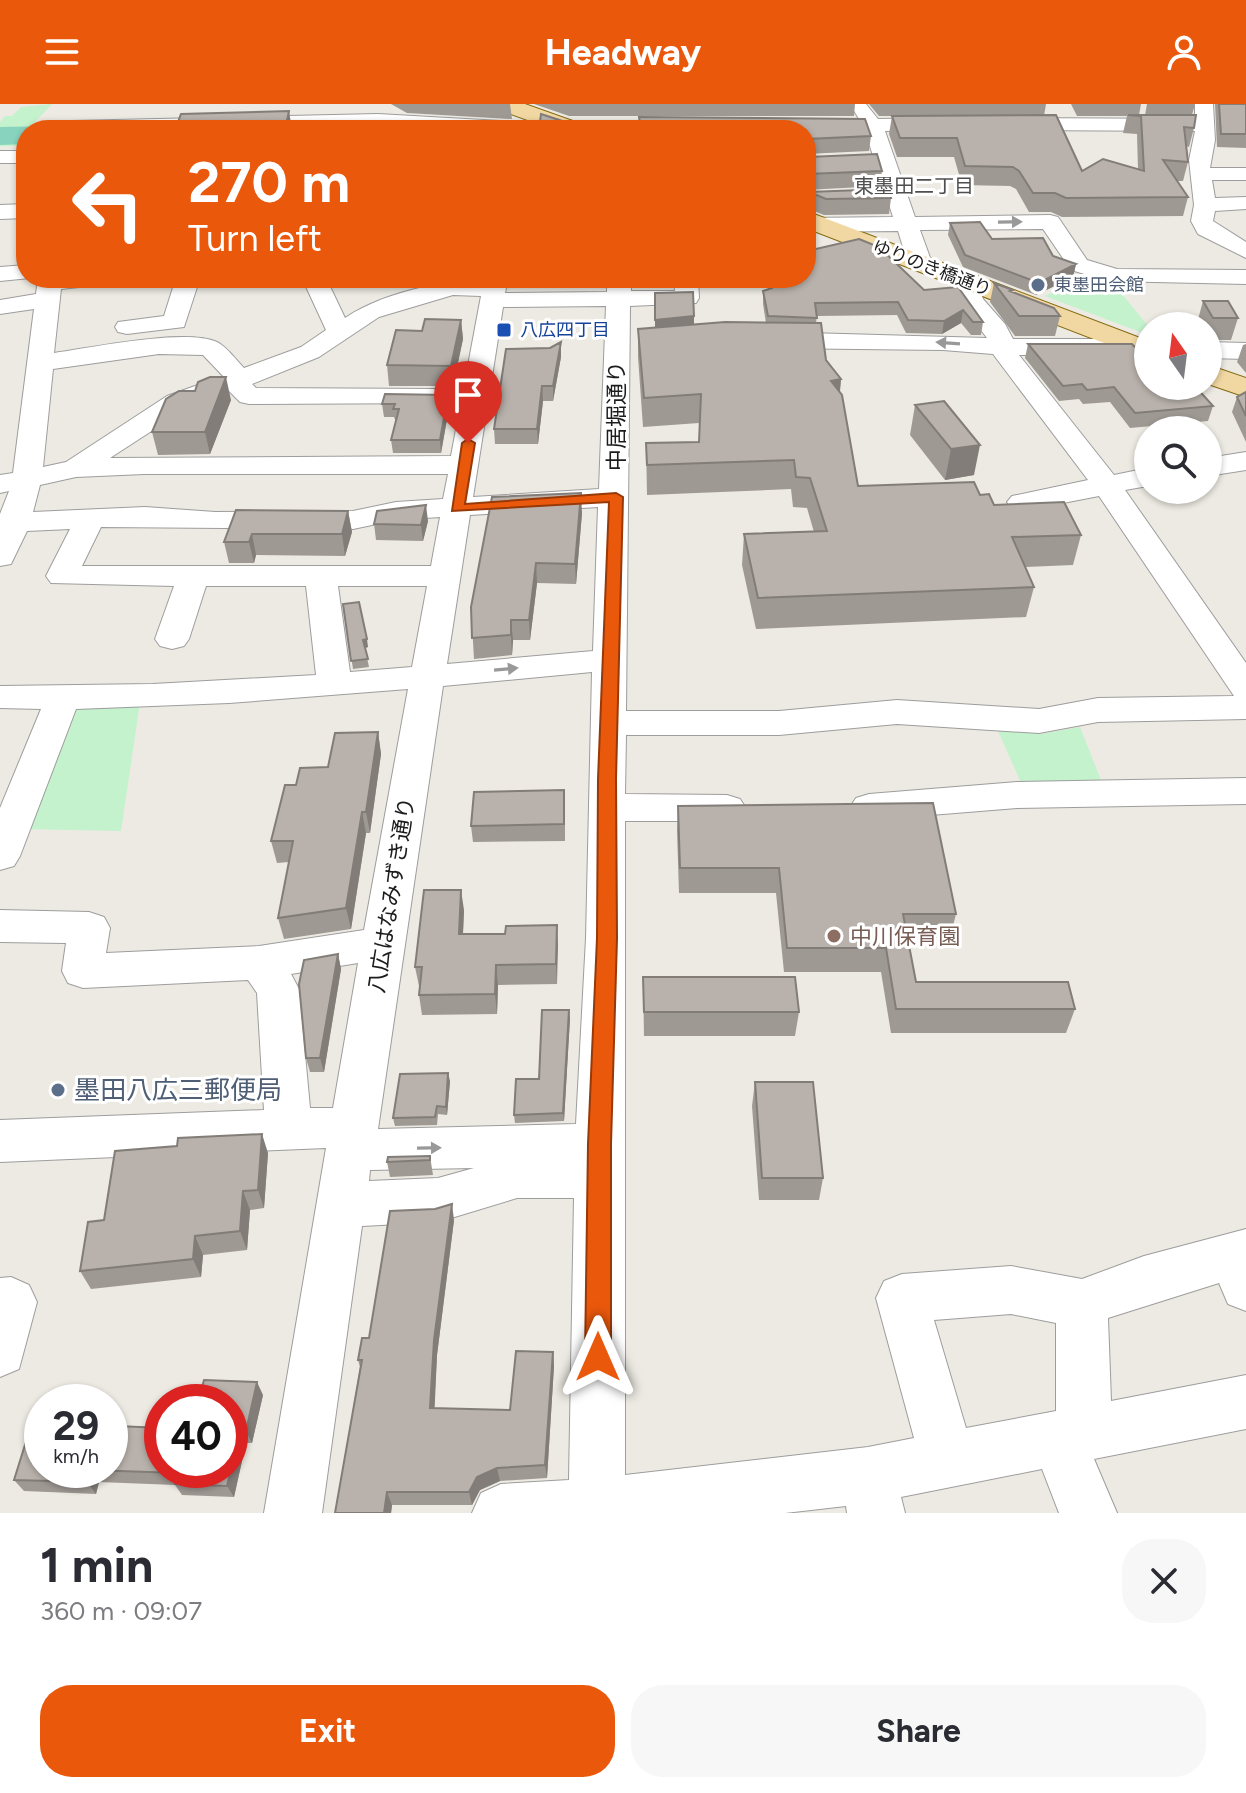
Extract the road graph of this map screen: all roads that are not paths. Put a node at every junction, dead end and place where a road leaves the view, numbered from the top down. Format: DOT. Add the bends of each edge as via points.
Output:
graph roads {
  1 [pos="494,104"];
  2 [pos="505,104"];
  3 [pos="1060,104"];
  4 [pos="188,105"];
  5 [pos="132,106"];
  6 [pos="947,106"];
  7 [pos="243,108"];
  8 [pos="864,114"];
  9 [pos="1204,114"];
  10 [pos="390,118"];
  11 [pos="145,120"];
  12 [pos="414,120"];
  13 [pos="516,120"];
  14 [pos="569,120"];
  15 [pos="572,120"];
  16 [pos="816,123"];
  17 [pos="1067,123"];
  18 [pos="963,124"];
  19 [pos="992,124"];
  20 [pos="885,160"];
  21 [pos="858,161"];
  22 [pos="1201,174"];
  23 [pos="1246,174"];
  24 [pos="1246,203"];
  25 [pos="1205,205"];
  26 [pos="816,213"];
  27 [pos="816,215"];
  28 [pos="906,224"];
  29 [pos="1246,251"];
  30 [pos="920,263"];
  31 [pos="1246,277"];
  32 [pos="967,281"];
  33 [pos="34,288"];
  34 [pos="43,288"];
  35 [pos="186,288"];
  36 [pos="319,288"];
  37 [pos="420,288"];
  38 [pos="452,288"];
  39 [pos="619,288"];
  40 [pos="686,288"];
  41 [pos="494,289"];
  42 [pos="0,307"];
  43 [pos="340,334"];
  44 [pos="738,339"];
  45 [pos="1134,344"];
  46 [pos="1003,347"];
  47 [pos="1134,348"];
  48 [pos="41,349"];
  49 [pos="1222,350"];
  50 [pos="1246,351"];
  51 [pos="1222,379"];
  52 [pos="239,382"];
  53 [pos="1246,388"];
  54 [pos="476,397"];
  55 [pos="1246,461"];
  56 [pos="464,465"];
  57 [pos="1222,465"];
  58 [pos="75,469"];
  59 [pos="1134,480"];
  60 [pos="14,481"];
  61 [pos="1107,485"];
  62 [pos="616,497"];
  63 [pos="1022,502"];
  64 [pos="457,508"];
  65 [pos="90,519"];
  66 [pos="8,523"];
  67 [pos="0,557"];
  68 [pos="193,576"];
  69 [pos="321,576"];
  70 [pos="445,576"];
  71 [pos="172,639"];
  72 [pos="610,660"];
  73 [pos="428,677"];
  74 [pos="334,683"];
  75 [pos="1246,688"];
  76 [pos="0,697"];
  77 [pos="63,698"];
  78 [pos="1246,707"];
  79 [pos="608,723"];
  80 [pos="1246,791"];
  81 [pos="606,807"];
  82 [pos="768,808"];
  83 [pos="831,808"];
  84 [pos="0,856"];
  85 [pos="0,926"];
  86 [pos="382,943"];
  87 [pos="259,963"];
  88 [pos="289,1130"];
  89 [pos="353,1138"];
  90 [pos="0,1141"];
  91 [pos="599,1160"];
  92 [pos="342,1205"];
  93 [pos="1242,1265"];
  94 [pos="0,1303"];
  95 [pos="1082,1304"];
  96 [pos="0,1351"];
  97 [pos="1246,1402"];
  98 [pos="1071,1436"];
  99 [pos="948,1461"];
  100 [pos="872,1494"];
  101 [pos="597,1510"];
  102 [pos="293,1513"];
  103 [pos="501,1513"];
  104 [pos="1088,1513"];
  1 -- 13 [label="street"];
  1 -- 14 [label="main road"];
  2 -- 15 [label="main road"];
  3 -- 17 [label="street"];
  4 -- 5 [label="street"];
  4 -- 7 [label="street"];
  6 -- 8 [label="street"];
  7 -- 10 [label="street"];
  7 -- 11 [label="street"];
  8 -- 16 [label="street"];
  8 -- 18 [label="street"];
  8 -- 20 [label="street"];
  9 -- 17 [label="street"];
  9 -- 22 [label="street"];
  10 -- 12 [label="street"];
  17 -- 19 [label="street"];
  20 -- 21 [label="street"];
  20 -- 28 [label="street" via="889,195"];
  22 -- 23 [label="street"];
  22 -- 25 [label="street"];
  24 -- 25 [label="street"];
  25 -- 29 [label="street" via="1206,229"];
  26 -- 28 [label="street"];
  27 -- 30 [label="main road, ゆりのき橋通り"];
  28 -- 30 [label="street"];
  28 -- 31 [label="street, one-way" via="1050,222 1079,265 1116,276"];
  30 -- 32 [label="main road, ゆりのき橋通り"];
  32 -- 45 [label="main road, ゆりのき橋通り"];
  32 -- 46 [label="street" via="971,301 996,329"];
  33 -- 42 [label="street"];
  34 -- 48 [label="street"];
  35 -- 48 [label="street" via="175,322 80,332"];
  36 -- 43 [label="street"];
  37 -- 43 [label="street" via="370,312"];
  38 -- 41 [label="street"];
  39 -- 40 [label="street" via="687,298"];
  39 -- 41 [label="street"];
  39 -- 62 [label="street, 中居堀通り" via="626,349"];
  41 -- 54 [label="street, 八広はなみずき通り" via="498,354"];
  43 -- 52 [label="street"];
  46 -- 44 [label="street, one-way"];
  46 -- 47 [label="street"];
  46 -- 61 [label="street"];
  48 -- 52 [label="street" via="210,348"];
  48 -- 60 [label="street"];
  49 -- 50 [label="street"];
  51 -- 53 [label="main road"];
  52 -- 54 [label="street" via="249,396"];
  52 -- 58 [label="street" via="177,402"];
  54 -- 56 [label="street, 八広はなみずき通り"];
  55 -- 57 [label="street"];
  56 -- 58 [label="street"];
  56 -- 64 [label="street, 八広はなみずき通り"];
  58 -- 60 [label="street"];
  59 -- 61 [label="street"];
  60 -- 66 [label="street"];
  61 -- 63 [label="street"];
  61 -- 75 [label="street"];
  62 -- 64 [label="street"];
  62 -- 72 [label="street, 中居堀通り"];
  64 -- 65 [label="street" via="396,511 353,520"];
  64 -- 70 [label="street, 八広はなみずき通り"];
  65 -- 66 [label="street"];
  65 -- 68 [label="street" via="62,576"];
  66 -- 67 [label="street"];
  68 -- 69 [label="street"];
  68 -- 71 [label="street"];
  69 -- 70 [label="street"];
  69 -- 74 [label="street"];
  70 -- 73 [label="street, 八広はなみずき通り"];
  73 -- 72 [label="street, one-way"];
  72 -- 79 [label="street, 中居堀通り"];
  73 -- 74 [label="street"];
  73 -- 86 [label="street, 八広はなみずき通り"];
  74 -- 77 [label="street"];
  76 -- 77 [label="street"];
  77 -- 84 [label="street"];
  78 -- 79 [label="street" via="1098,710 1039,721 897,712 779,723"];
  79 -- 81 [label="street, 中居堀通り"];
  80 -- 83 [label="street" via="1017,795"];
  81 -- 82 [label="street"];
  81 -- 91 [label="street, 中居堀通り"];
  85 -- 87 [label="street" via="89,928 83,971"];
  86 -- 87 [label="street"];
  86 -- 89 [label="street, 八広はなみずき通り"];
  87 -- 88 [label="street" via="278,989"];
  88 -- 89 [label="street"];
  88 -- 90 [label="street"];
  89 -- 91 [label="street, one-way"];
  89 -- 92 [label="street, 八広はなみずき通り"];
  91 -- 92 [label="street" via="438,1200"];
  91 -- 101 [label="street, 中居堀通り"];
  92 -- 102 [label="street, 八広はなみずき通り"];
  93 -- 95 [label="street" via="1144,1280"];
  94 -- 96 [label="street" via="11,1302"];
  95 -- 98 [label="street"];
  95 -- 99 [label="street" via="1011,1290 902,1298"];
  97 -- 98 [label="street"];
  98 -- 99 [label="street"];
  98 -- 104 [label="street"];
  99 -- 100 [label="street"];
  100 -- 101 [label="street"];
  101 -- 103 [label="street"];
}
